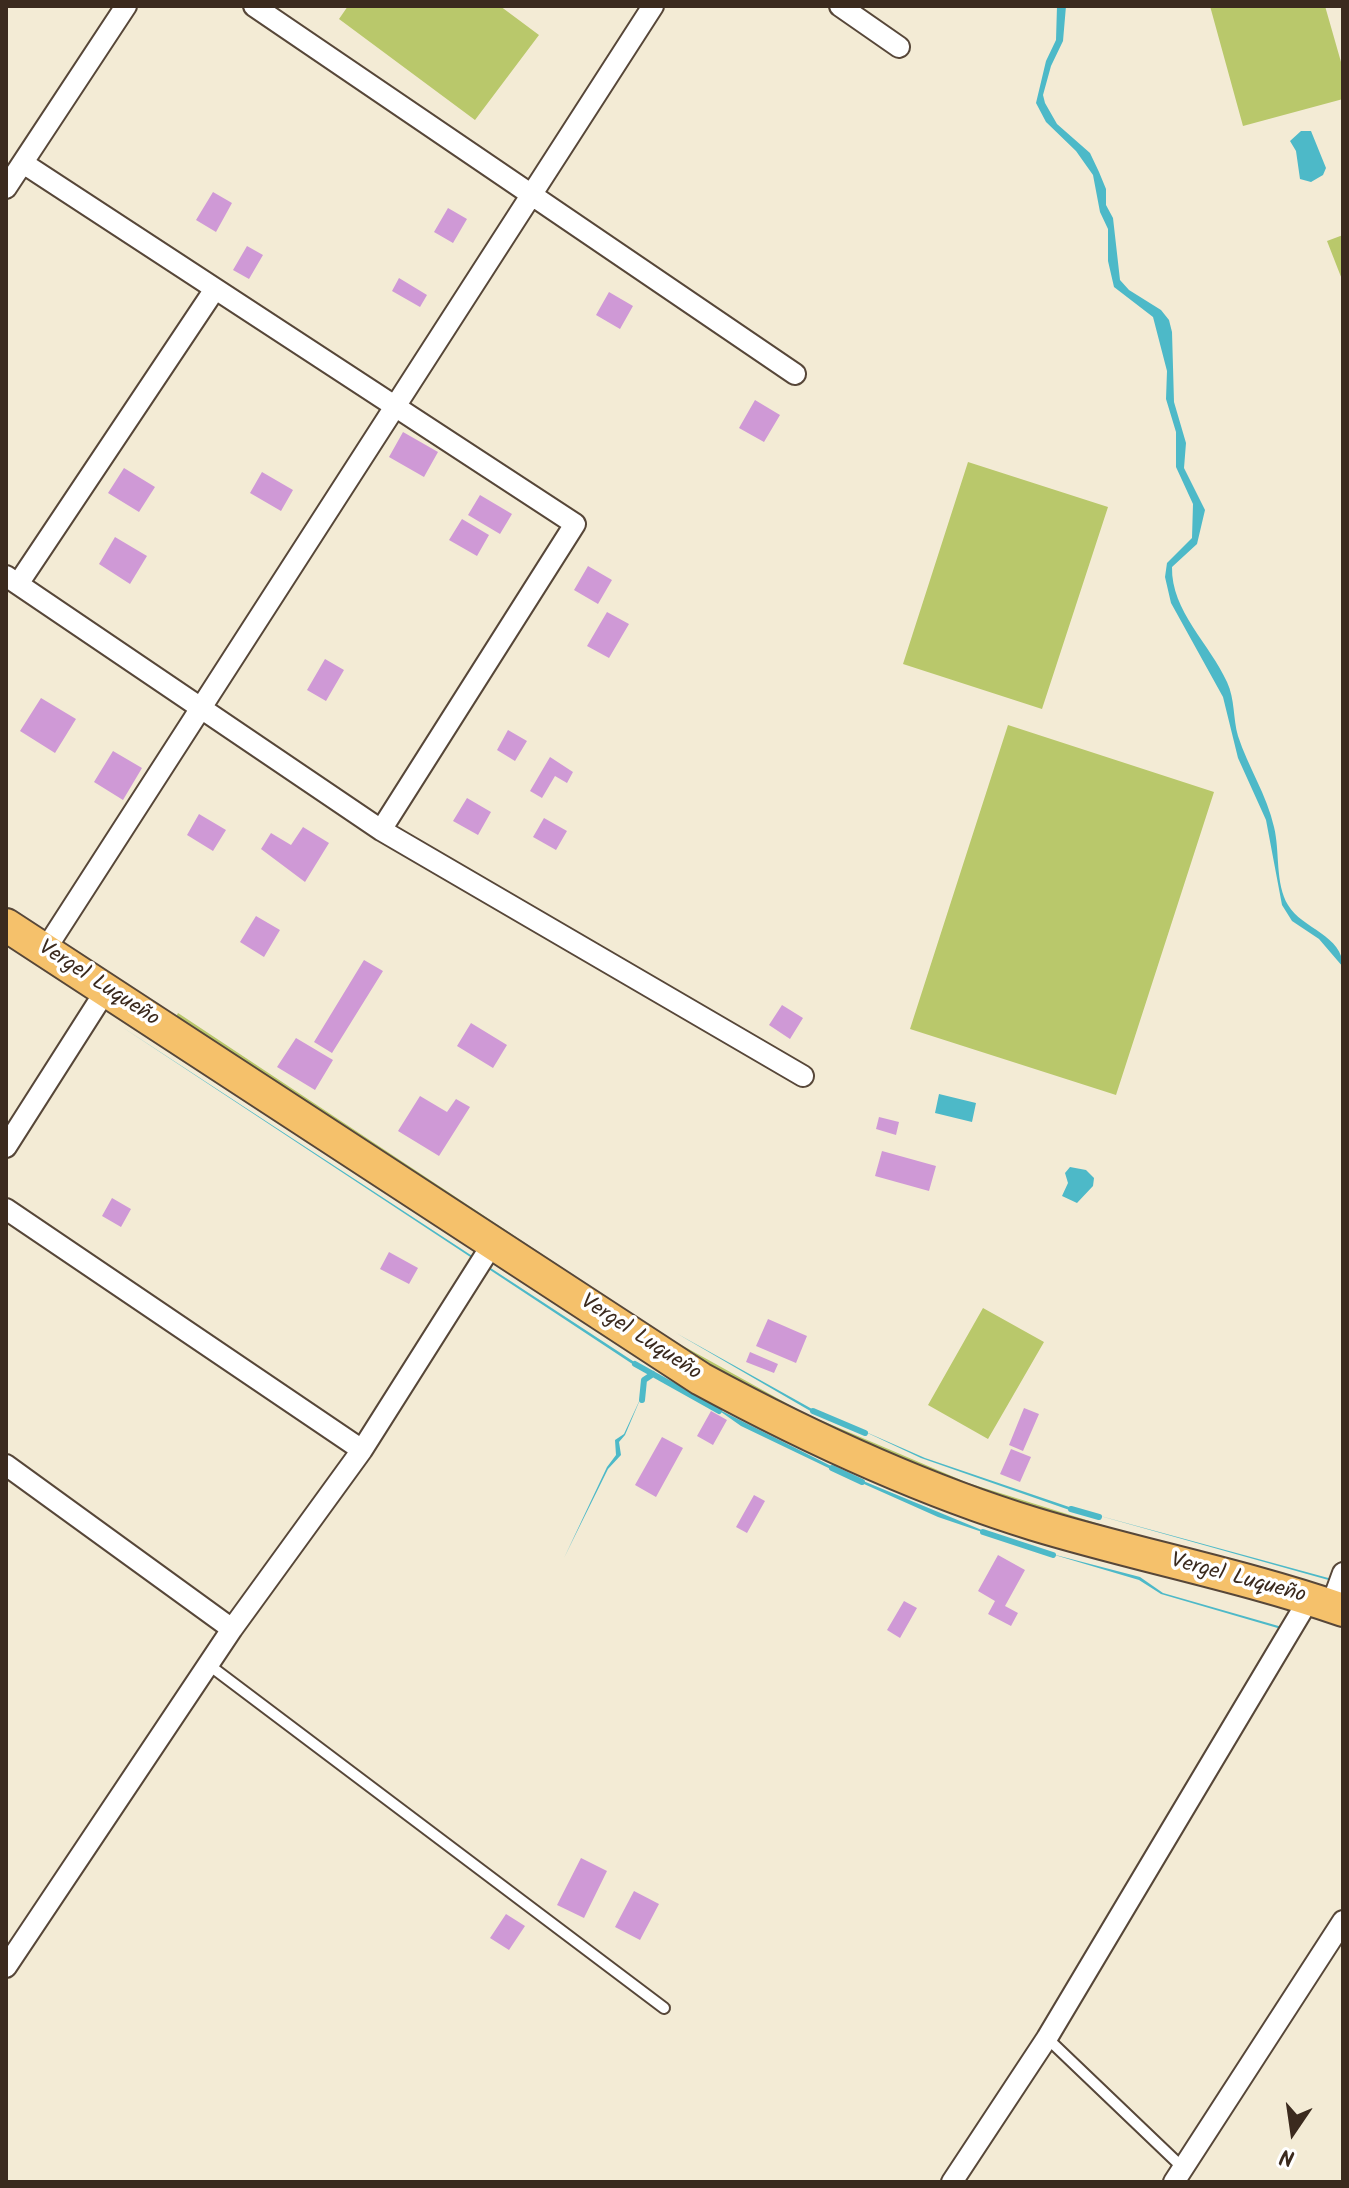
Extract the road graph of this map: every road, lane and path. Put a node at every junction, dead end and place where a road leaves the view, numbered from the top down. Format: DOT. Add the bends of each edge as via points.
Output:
graph roads {
  1 [pos="126,6"];
  2 [pos="254,6"];
  3 [pos="653,6"];
  4 [pos="840,6"];
  5 [pos="899,47"];
  6 [pos="23,163"];
  7 [pos="6,188"];
  8 [pos="533,196"];
  9 [pos="215,289"];
  10 [pos="795,374"];
  11 [pos="397,408"];
  12 [pos="12,580"];
  13 [pos="202,708"];
  14 [pos="381,830"];
  15 [pos="6,925"];
  16 [pos="45,950"];
  17 [pos="106,990"];
  18 [pos="803,1076"];
  19 [pos="6,1147"];
  20 [pos="6,1209"];
  21 [pos="485,1256"];
  22 [pos="362,1450"];
  23 [pos="6,1465"];
  24 [pos="1343,1573"];
  25 [pos="1328,1605"];
  26 [pos="232,1629"];
  27 [pos="209,1665"];
  28 [pos="1343,1921"];
  29 [pos="6,1967"];
  30 [pos="664,2008"];
  31 [pos="1047,2038"];
  32 [pos="1178,2175"];
  33 [pos="952,2182"];
  1 -- 6 [label="street"];
  2 -- 8 [label="street"];
  3 -- 8 [label="street"];
  4 -- 5 [label="street"];
  6 -- 7 [label="street"];
  6 -- 9 [label="street"];
  8 -- 10 [label="street"];
  8 -- 11 [label="street"];
  9 -- 11 [label="street"];
  9 -- 12 [label="street"];
  11 -- 13 [label="street"];
  11 -- 14 [label="street" via="575,524"];
  12 -- 13 [label="street"];
  13 -- 14 [label="street"];
  13 -- 16 [label="street"];
  14 -- 18 [label="street"];
  15 -- 16 [label="main road, Vergel Luqueño"];
  16 -- 17 [label="main road, Vergel Luqueño"];
  17 -- 19 [label="street"];
  17 -- 21 [label="main road, Vergel Luqueño"];
  20 -- 22 [label="street"];
  21 -- 22 [label="street"];
  21 -- 25 [label="main road, Vergel Luqueño" via="831,1447 1030,1523"];
  22 -- 26 [label="street"];
  23 -- 26 [label="street"];
  24 -- 25 [label="street"];
  25 -- 31 [label="street"];
  26 -- 27 [label="street"];
  27 -- 29 [label="street"];
  27 -- 30 [label="lane"];
  28 -- 32 [label="street"];
  31 -- 32 [label="lane"];
  31 -- 33 [label="street"];
}
